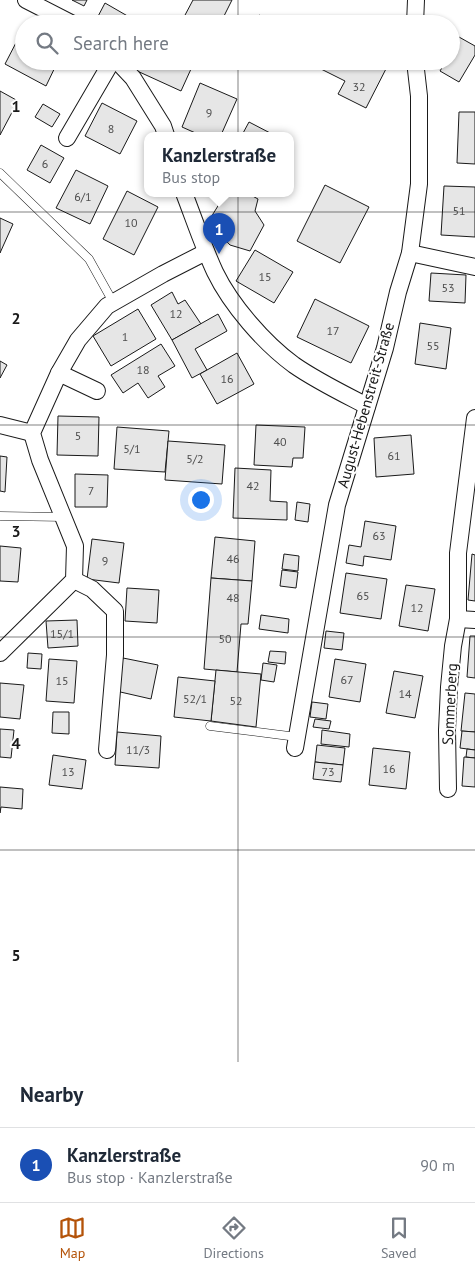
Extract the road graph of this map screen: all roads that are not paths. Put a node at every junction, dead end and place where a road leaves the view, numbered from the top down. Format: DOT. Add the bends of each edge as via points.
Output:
graph roads {
  1 [pos="26,0"];
  2 [pos="416,0"];
  3 [pos="55,15"];
  4 [pos="415,15"];
  5 [pos="107,70"];
  6 [pos="125,70"];
  7 [pos="416,70"];
  8 [pos="165,132"];
  9 [pos="67,138"];
  10 [pos="0,173"];
  11 [pos="185,197"];
  12 [pos="206,252"];
  13 [pos="410,253"];
  14 [pos="475,267"];
  15 [pos="113,302"];
  16 [pos="60,372"];
  17 [pos="97,391"];
  18 [pos="368,406"];
  19 [pos="475,418"];
  20 [pos="0,425"];
  21 [pos="32,432"];
  22 [pos="0,516"];
  23 [pos="64,518"];
  24 [pos="74,580"];
  25 [pos="458,619"];
  26 [pos="475,620"];
  27 [pos="0,653"];
  28 [pos="210,726"];
  29 [pos="296,743"];
  30 [pos="107,750"];
  31 [pos="448,789"];
  1 -- 3 [label="street"];
  2 -- 4 [label="street"];
  5 -- 9 [label="street"];
  6 -- 8 [label="street"];
  7 -- 13 [label="street, August-Hebenstreit-Straße" via="419,184"];
  10 -- 15 [label="lane" via="89,259"];
  11 -- 12 [label="street"];
  12 -- 15 [label="street"];
  12 -- 18 [label="street" via="230,298 254,328 293,364 327,386"];
  13 -- 14 [label="street"];
  13 -- 18 [label="street, August-Hebenstreit-Straße"];
  15 -- 16 [label="street" via="78,340"];
  16 -- 17 [label="street"];
  16 -- 21 [label="street"];
  18 -- 29 [label="street, August-Hebenstreit-Straße" via="337,504"];
  19 -- 25 [label="street, Sommerberg" via="458,553"];
  20 -- 21 [label="street"];
  21 -- 23 [label="street"];
  22 -- 23 [label="lane"];
  23 -- 24 [label="street" via="75,546"];
  24 -- 27 [label="street"];
  24 -- 30 [label="street" via="92,589 115,611 115,655"];
  25 -- 26 [label="street"];
  25 -- 31 [label="street, Sommerberg" via="449,687"];
  28 -- 29 [label="lane"];
}
